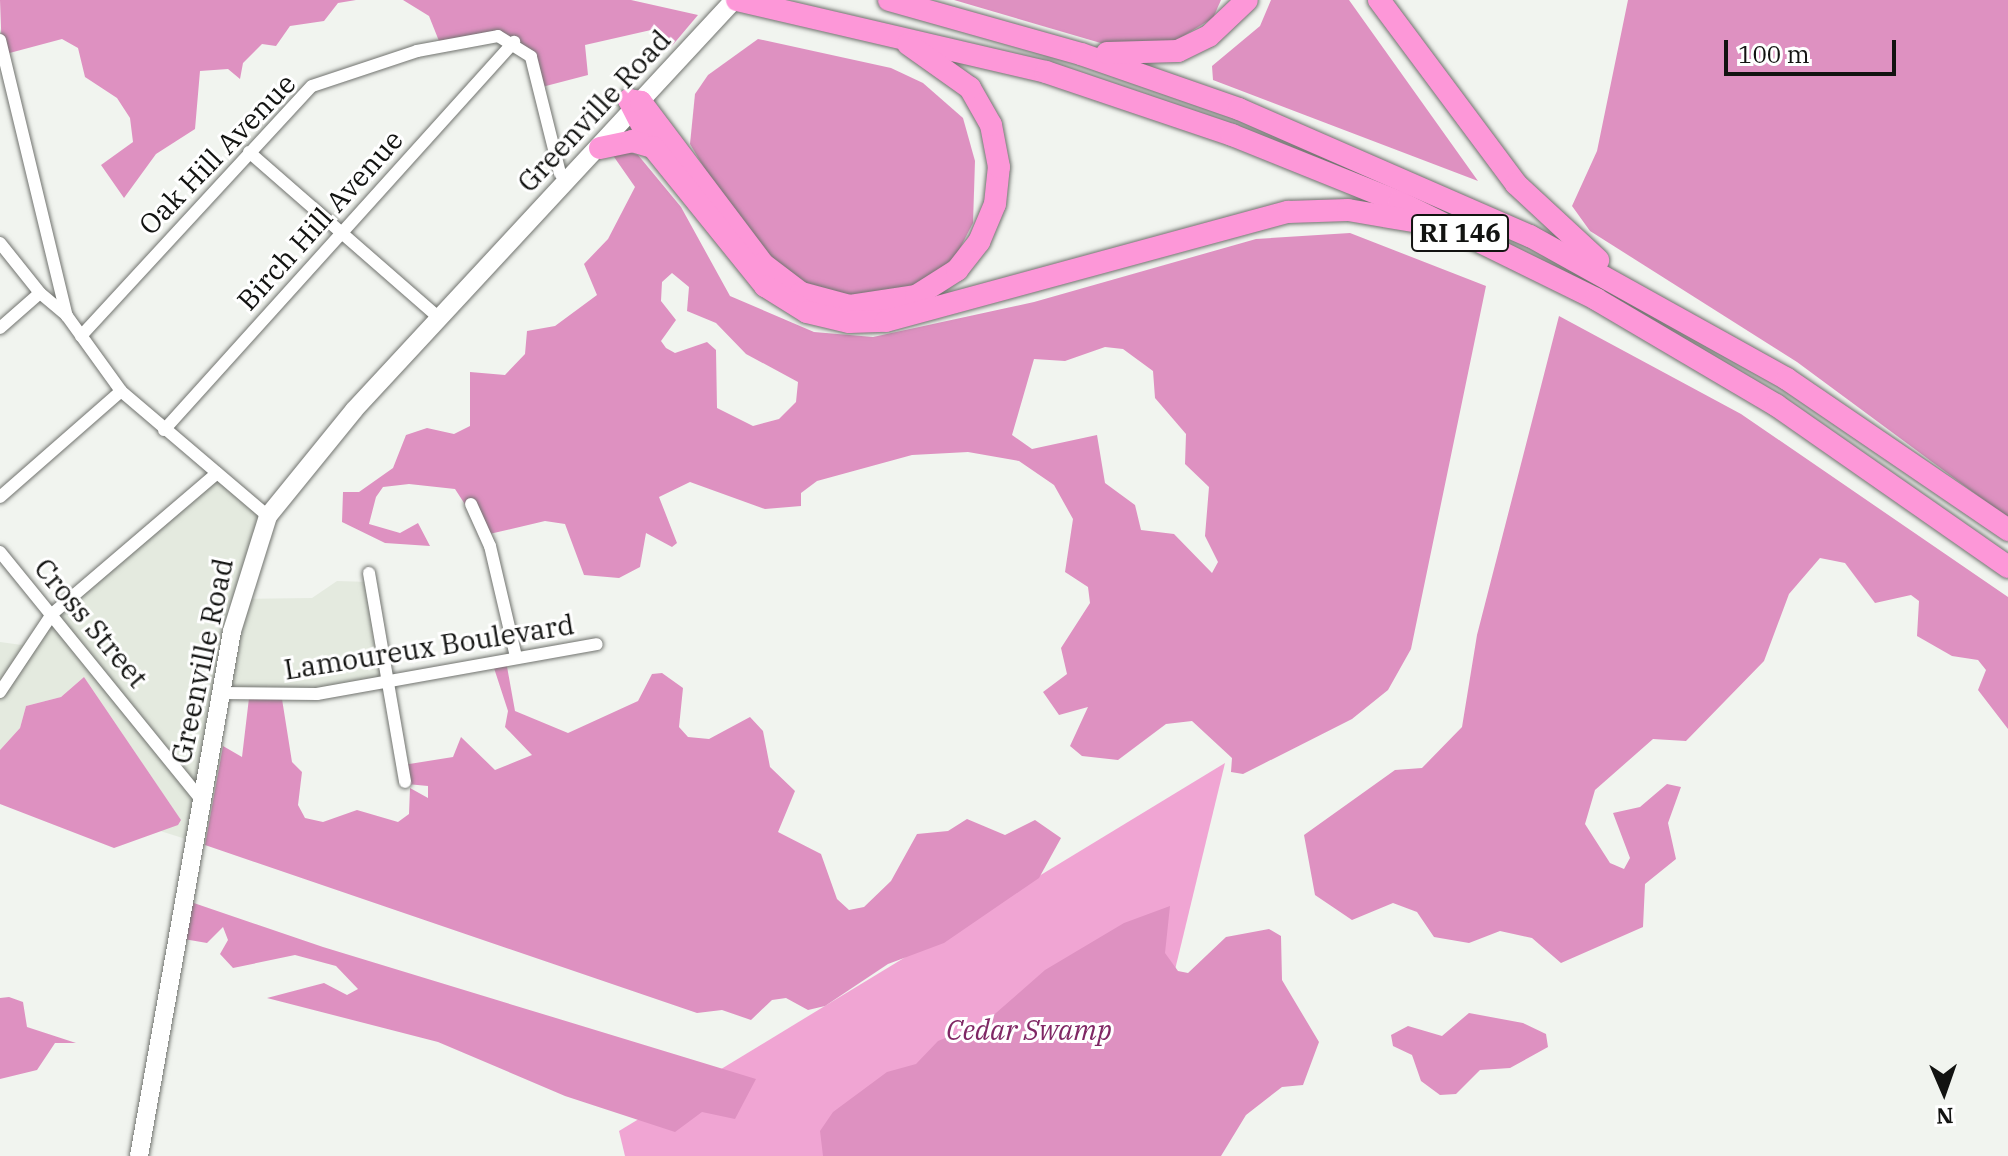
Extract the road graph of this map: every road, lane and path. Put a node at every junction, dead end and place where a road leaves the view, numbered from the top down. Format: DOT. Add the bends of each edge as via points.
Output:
graph roads {
  1 [pos="721,0"];
  2 [pos="735,0"];
  3 [pos="889,0"];
  4 [pos="1247,0"];
  5 [pos="1379,0"];
  6 [pos="854,24"];
  7 [pos="0,40"];
  8 [pos="1040,41"];
  9 [pos="514,42"];
  10 [pos="639,100"];
  11 [pos="6,107"];
  12 [pos="653,147"];
  13 [pos="600,148"];
  14 [pos="249,152"];
  15 [pos="560,173"];
  16 [pos="1448,227"];
  17 [pos="339,233"];
  18 [pos="0,243"];
  19 [pos="493,259"];
  20 [pos="1640,292"];
  21 [pos="40,293"];
  22 [pos="67,316"];
  23 [pos="439,318"];
  24 [pos="0,328"];
  25 [pos="81,336"];
  26 [pos="121,391"];
  27 [pos="164,430"];
  28 [pos="217,473"];
  29 [pos="0,497"];
  30 [pos="471,504"];
  31 [pos="268,516"];
  32 [pos="2008,530"];
  33 [pos="0,552"];
  34 [pos="2008,567"];
  35 [pos="369,573"];
  36 [pos="52,614"];
  37 [pos="597,644"];
  38 [pos="516,657"];
  39 [pos="388,681"];
  40 [pos="0,692"];
  41 [pos="221,693"];
  42 [pos="405,782"];
  43 [pos="202,801"];
  44 [pos="139,1156"];
  1 -- 10 [label="main road, Greenville Road"];
  2 -- 6 [label="highway, RI 146"];
  2 -- 10 [label="main road, Greenville Road"];
  3 -- 8 [label="highway, RI 146"];
  4 -- 8 [label="highway" via="1209,36 1157,56"];
  5 -- 20 [label="highway" via="1516,184 1550,221"];
  6 -- 10 [label="highway" via="944,64 970,88 991,125 999,167 990,219 957,270 923,293 891,304 850,306 782,281"];
  6 -- 16 [label="highway, RI 146" via="984,55 1177,115"];
  7 -- 11 [label="street"];
  8 -- 20 [label="highway, RI 146" via="1333,147"];
  9 -- 14 [label="street, Oak Hill Avenue" via="485,37 417,51 312,86"];
  9 -- 15 [label="street" via="535,65"];
  9 -- 17 [label="street, Birch Hill Avenue"];
  10 -- 12 [label="highway"];
  10 -- 13 [label="main road, Greenville Road"];
  10 -- 15 [label="main road, Greenville Road"];
  11 -- 22 [label="street" via="39,182"];
  12 -- 13 [label="highway" via="632,141"];
  12 -- 16 [label="highway" via="765,286 799,309 849,322 886,321 1288,212 1348,210"];
  13 -- 19 [label="main road, Greenville Road"];
  14 -- 17 [label="street"];
  14 -- 25 [label="street, Oak Hill Avenue"];
  15 -- 19 [label="main road, Greenville Road"];
  16 -- 34 [label="highway, RI 146" via="1596,299 1776,405"];
  17 -- 23 [label="street"];
  17 -- 27 [label="street, Birch Hill Avenue"];
  18 -- 21 [label="street"];
  19 -- 23 [label="main road, Greenville Road"];
  20 -- 32 [label="highway, RI 146" via="1800,388"];
  21 -- 22 [label="street"];
  21 -- 24 [label="street"];
  22 -- 25 [label="street"];
  23 -- 31 [label="main road, Greenville Road"];
  25 -- 26 [label="street"];
  26 -- 27 [label="street"];
  26 -- 29 [label="street"];
  27 -- 28 [label="street"];
  28 -- 31 [label="street"];
  28 -- 36 [label="street"];
  30 -- 38 [label="street" via="490,546"];
  31 -- 41 [label="main road, Greenville Road" via="240,594"];
  33 -- 36 [label="street, Cross Street"];
  35 -- 39 [label="street"];
  36 -- 40 [label="street"];
  36 -- 43 [label="street, Cross Street"];
  37 -- 38 [label="street, Lamoureux Boulevard"];
  38 -- 39 [label="street, Lamoureux Boulevard"];
  39 -- 41 [label="street, Lamoureux Boulevard" via="292,697"];
  39 -- 42 [label="street"];
  41 -- 43 [label="main road, Greenville Road"];
  43 -- 44 [label="main road, Greenville Road"];
}
